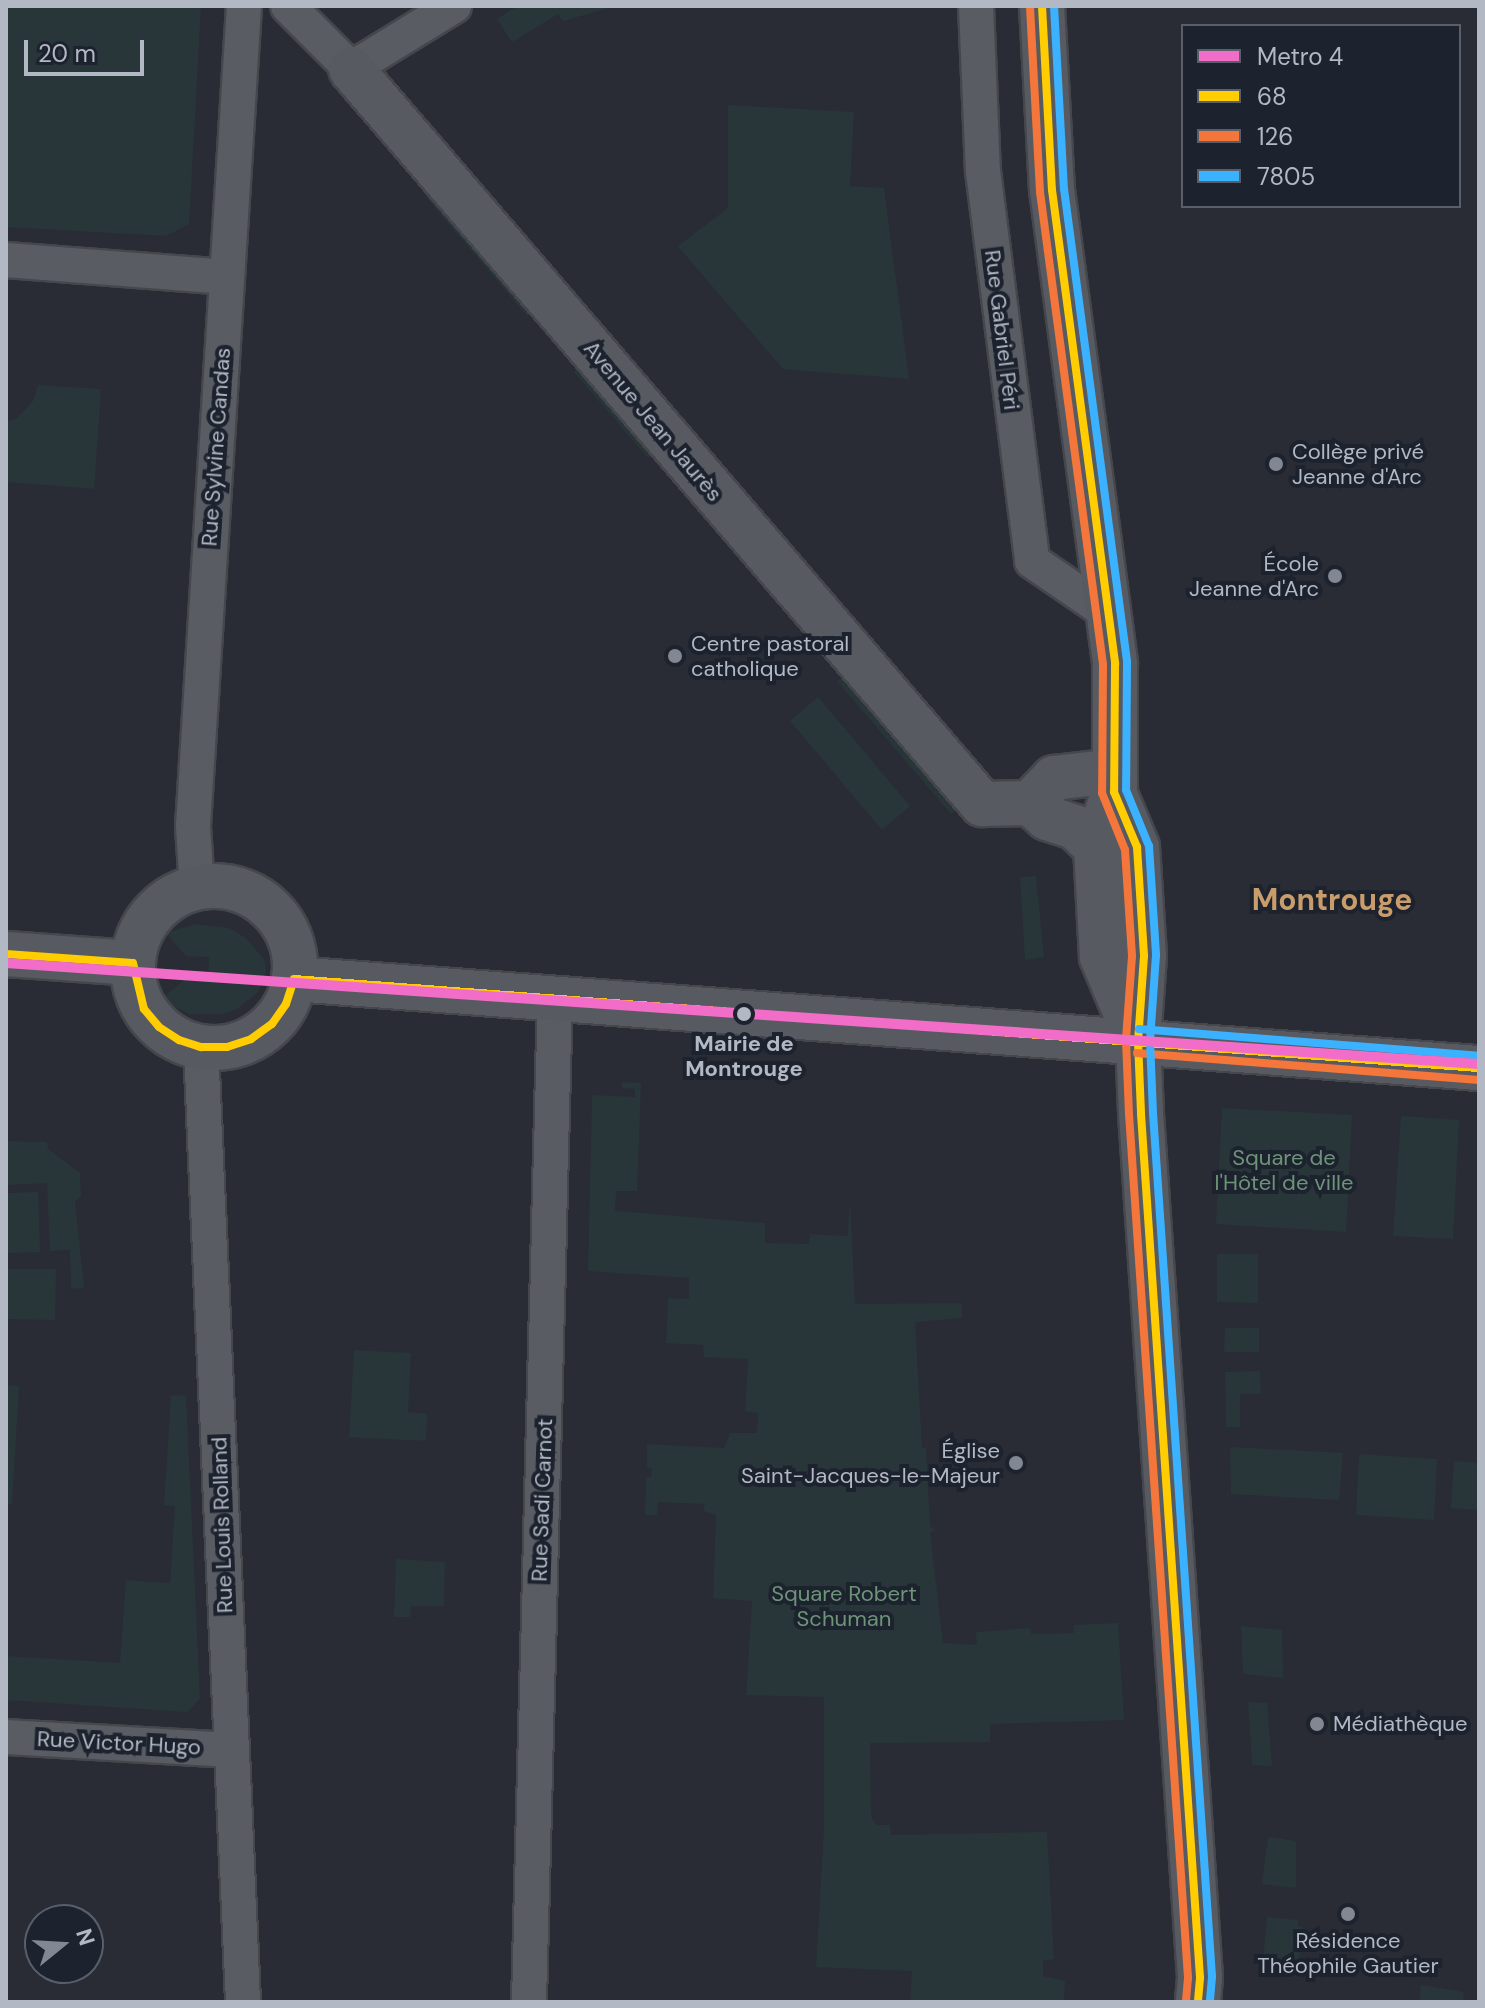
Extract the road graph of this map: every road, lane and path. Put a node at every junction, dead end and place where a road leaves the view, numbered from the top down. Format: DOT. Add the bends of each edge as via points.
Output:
graph roads {
  1 [pos="244,6"];
  2 [pos="288,6"];
  3 [pos="454,6"];
  4 [pos="976,6"];
  5 [pos="1042,6"];
  6 [pos="351,69"];
  7 [pos="6,260"];
  8 [pos="226,277"];
  9 [pos="1108,613"];
  10 [pos="1114,782"];
  11 [pos="1030,803"];
  12 [pos="1096,847"];
  13 [pos="197,888"];
  14 [pos="6,954"];
  15 [pos="133,963"];
  16 [pos="294,979"];
  17 [pos="555,998"];
  18 [pos="1138,1041"];
  19 [pos="201,1047"];
  20 [pos="1479,1068"];
  21 [pos="6,1737"];
  22 [pos="232,1750"];
  23 [pos="243,2002"];
  24 [pos="529,2002"];
  25 [pos="1198,2002"];
  1 -- 8 [label="street, Rue Sylvine Candas"];
  2 -- 6 [label="street, Avenue Jean Jaurès"];
  3 -- 6 [label="street"];
  4 -- 9 [label="street, Rue Gabriel Péri" via="983,171 1032,561"];
  5 -- 9 [label="main road" via="1052,190"];
  6 -- 11 [label="main road, Avenue Jean Jaurès" via="982,804"];
  7 -- 8 [label="street"];
  8 -- 13 [label="street, Rue Sylvine Candas" via="193,826"];
  9 -- 10 [label="main road" via="1115,664"];
  10 -- 11 [label="main road" via="1054,778"];
  10 -- 12 [label="main road"];
  10 -- 18 [label="main road" via="1137,847 1144,956"];
  11 -- 12 [label="main road" via="1047,818 1075,827"];
  12 -- 18 [label="main road" via="1102,957"];
  13 -- 15 [label="main road" via="159,907 137,942"];
  13 -- 16 [label="main road" via="231,888 263,902 292,945"];
  14 -- 15 [label="main road"];
  15 -- 19 [label="main road" via="136,987 152,1018 179,1040"];
  16 -- 17 [label="main road"];
  16 -- 19 [label="main road" via="272,1024 227,1047"];
  17 -- 18 [label="main road"];
  17 -- 24 [label="street, Rue Sadi Carnot"];
  18 -- 20 [label="main road"];
  18 -- 25 [label="main road"];
  19 -- 22 [label="street, Rue Louis Rolland"];
  21 -- 22 [label="street, Rue Victor Hugo"];
  22 -- 23 [label="street, Rue Louis Rolland"];
}
